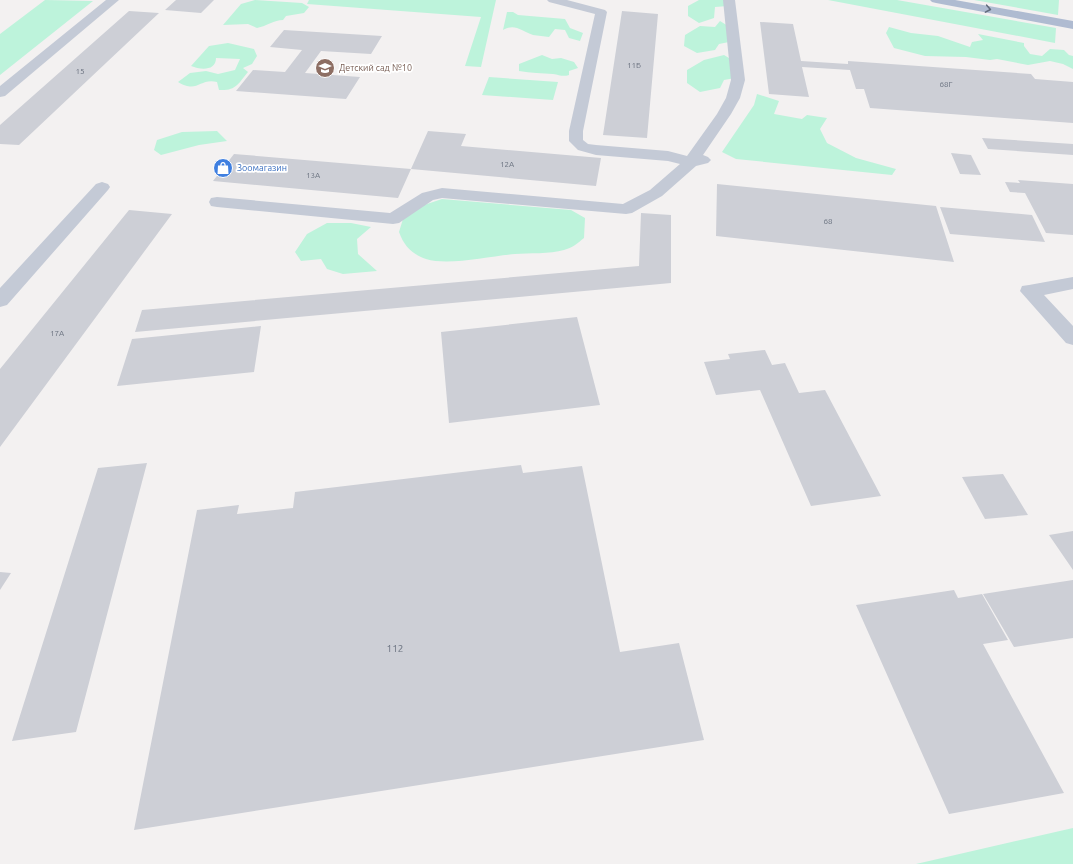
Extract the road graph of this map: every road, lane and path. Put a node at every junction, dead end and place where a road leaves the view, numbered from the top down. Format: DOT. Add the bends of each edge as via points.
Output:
graph roads {
  1 [pos="113,0"];
  2 [pos="553,0"];
  3 [pos="729,0"];
  4 [pos="936,0"];
  5 [pos="1073,24"];
  6 [pos="0,93"];
  7 [pos="708,159"];
  8 [pos="691,162"];
  9 [pos="102,187"];
  10 [pos="217,202"];
  11 [pos="1073,283"];
  12 [pos="0,300"];
  13 [pos="1073,338"];
  1 -- 6 [label="lane"];
  2 -- 8 [label="lane" via="601,12 576,141 583,147 596,150 668,156"];
  3 -- 8 [label="lane" via="738,80 733,98 724,114"];
  4 -- 5 [label="main road, one-way"];
  7 -- 8 [label="lane"];
  8 -- 10 [label="lane" via="656,193 626,209 442,193 428,196 393,219"];
  9 -- 12 [label="lane"];
  11 -- 13 [label="lane" via="1029,291"];
}
